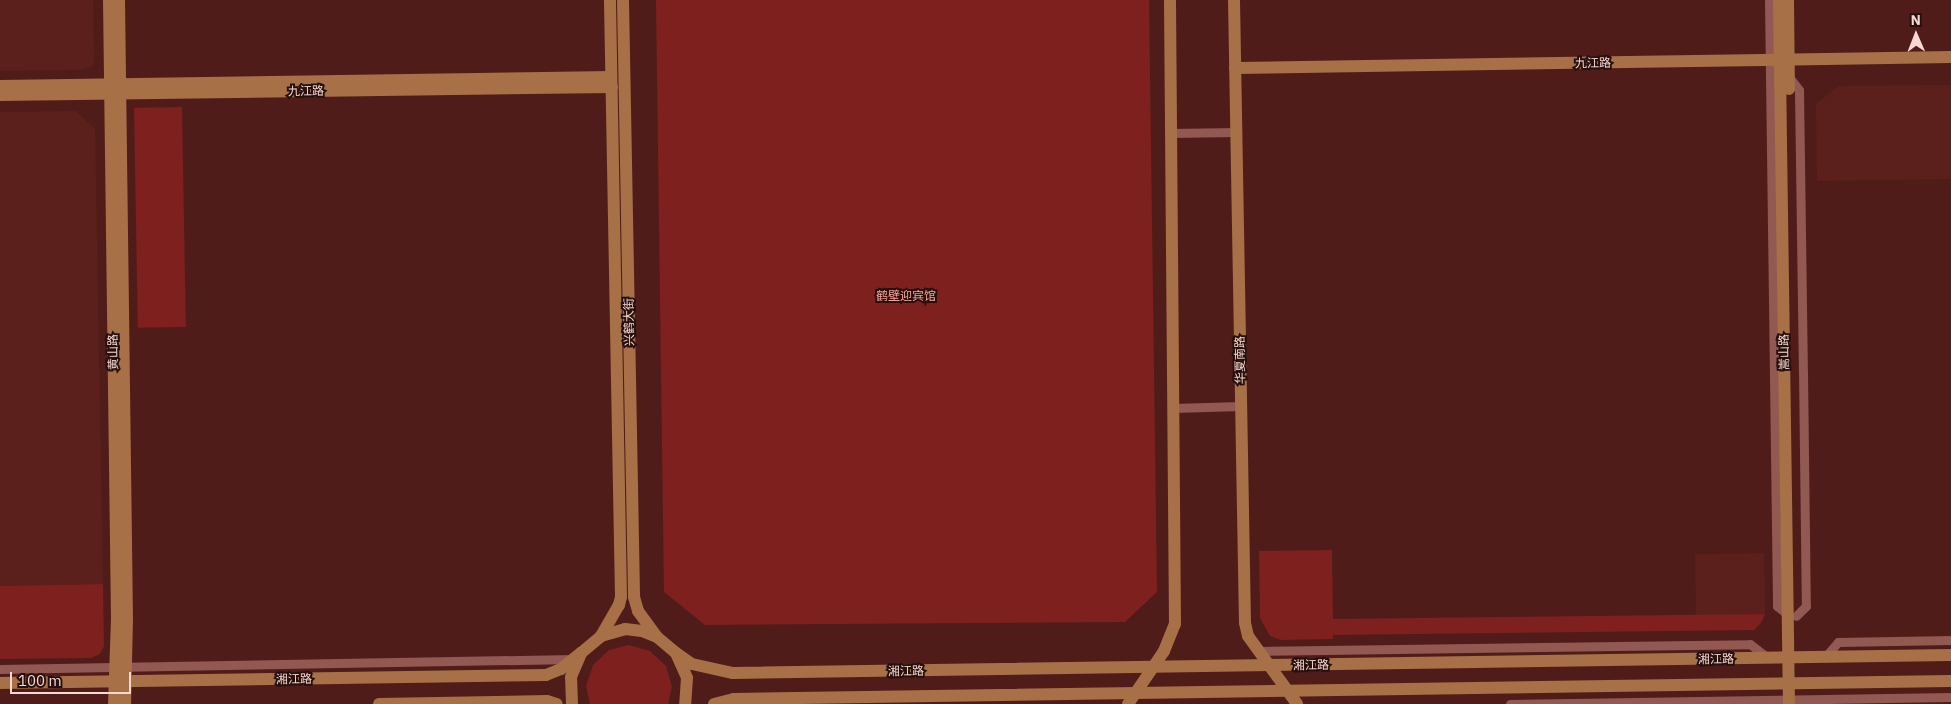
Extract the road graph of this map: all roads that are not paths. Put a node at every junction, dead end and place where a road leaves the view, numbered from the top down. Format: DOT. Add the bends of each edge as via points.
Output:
graph roads {
  1 [pos="109,0"];
  2 [pos="119,0"];
  3 [pos="610,0"];
  4 [pos="623,0"];
  5 [pos="1170,0"];
  6 [pos="1234,0"];
  7 [pos="1769,0"];
  8 [pos="1779,0"];
  9 [pos="1788,0"];
  10 [pos="1951,57"];
  11 [pos="1951,65"];
  12 [pos="1781,66"];
  13 [pos="1235,72"];
  14 [pos="612,82"];
  15 [pos="0,86"];
  16 [pos="115,89"];
  17 [pos="0,95"];
  18 [pos="1236,132"];
  19 [pos="1171,133"];
  20 [pos="1241,406"];
  21 [pos="1173,408"];
  22 [pos="1792,616"];
  23 [pos="601,636"];
  24 [pos="657,636"];
  25 [pos="1951,640"];
  26 [pos="1259,651"];
  27 [pos="676,653"];
  28 [pos="1951,655"];
  29 [pos="578,656"];
  30 [pos="1792,657"];
  31 [pos="1825,657"];
  32 [pos="1769,658"];
  33 [pos="1269,665"];
  34 [pos="1153,667"];
  35 [pos="0,670"];
  36 [pos="120,675"];
  37 [pos="1951,681"];
  38 [pos="0,683"];
  39 [pos="1793,684"];
  40 [pos="1288,691"];
  41 [pos="1951,697"];
  42 [pos="1132,699"];
  43 [pos="1793,702"];
  44 [pos="114,704"];
  45 [pos="125,704"];
  46 [pos="379,704"];
  47 [pos="556,704"];
  48 [pos="572,704"];
  49 [pos="685,704"];
  50 [pos="714,704"];
  51 [pos="1297,704"];
  52 [pos="1510,704"];
  1 -- 16 [label="main road, 黄山路"];
  2 -- 16 [label="main road, 黄山路"];
  3 -- 14 [label="main road, 兴鹤大街"];
  4 -- 24 [label="main road, 兴鹤大街" via="634,597 638,611"];
  5 -- 19 [label="main road"];
  6 -- 13 [label="main road, 华夏南路"];
  7 -- 12 [label="street"];
  8 -- 12 [label="main road, 嵩山路"];
  9 -- 12 [label="main road, 嵩山路"];
  10 -- 12 [label="main road, 九江路"];
  11 -- 12 [label="main road, 九江路"];
  12 -- 13 [label="main road, 九江路"];
  12 -- 22 [label="main road, 嵩山路"];
  12 -- 22 [label="street" via="1777,606"];
  13 -- 18 [label="main road, 华夏南路"];
  14 -- 16 [label="main road, 九江路"];
  14 -- 23 [label="main road, 兴鹤大街" via="621,597"];
  15 -- 16 [label="main road, 九江路"];
  16 -- 17 [label="main road, 九江路"];
  16 -- 36 [label="main road, 黄山路" via="117,619"];
  18 -- 19 [label="street"];
  18 -- 20 [label="main road, 华夏南路"];
  19 -- 21 [label="main road"];
  20 -- 21 [label="street"];
  20 -- 26 [label="main road, 华夏南路" via="1245,623 1248,636"];
  21 -- 34 [label="main road" via="1176,624"];
  22 -- 30 [label="main road, 嵩山路"];
  23 -- 24 [label="main road" via="625,629"];
  23 -- 29 [label="main road"];
  24 -- 27 [label="main road, 兴鹤大街"];
  25 -- 31 [label="street" via="1838,642"];
  26 -- 32 [label="street" via="1750,644"];
  26 -- 33 [label="main road, 华夏南路"];
  27 -- 34 [label="main road, 湘江路" via="692,664 733,673"];
  27 -- 49 [label="main road" via="687,678"];
  28 -- 31 [label="main road, 湘江路"];
  29 -- 36 [label="main road, 湘江路" via="546,675"];
  29 -- 48 [label="main road" via="571,677"];
  30 -- 31 [label="main road, 湘江路"];
  30 -- 32 [label="main road, 湘江路"];
  30 -- 39 [label="main road, 嵩山路"];
  32 -- 33 [label="main road, 湘江路"];
  33 -- 34 [label="main road, 湘江路"];
  33 -- 40 [label="main road, 华夏南路"];
  34 -- 42 [label="main road"];
  35 -- 36 [label="street"];
  36 -- 38 [label="main road, 湘江路"];
  36 -- 44 [label="main road, 黄山路"];
  36 -- 45 [label="main road, 黄山路"];
  37 -- 39 [label="main road, 湘江路"];
  39 -- 40 [label="main road, 湘江路"];
  39 -- 43 [label="main road, 嵩山路"];
  40 -- 42 [label="main road, 湘江路"];
  40 -- 51 [label="main road, 华夏南路"];
  41 -- 43 [label="street"];
  42 -- 50 [label="main road, 湘江路" via="734,699"];
  43 -- 52 [label="street"];
  46 -- 47 [label="main road" via="547,701"];
}
